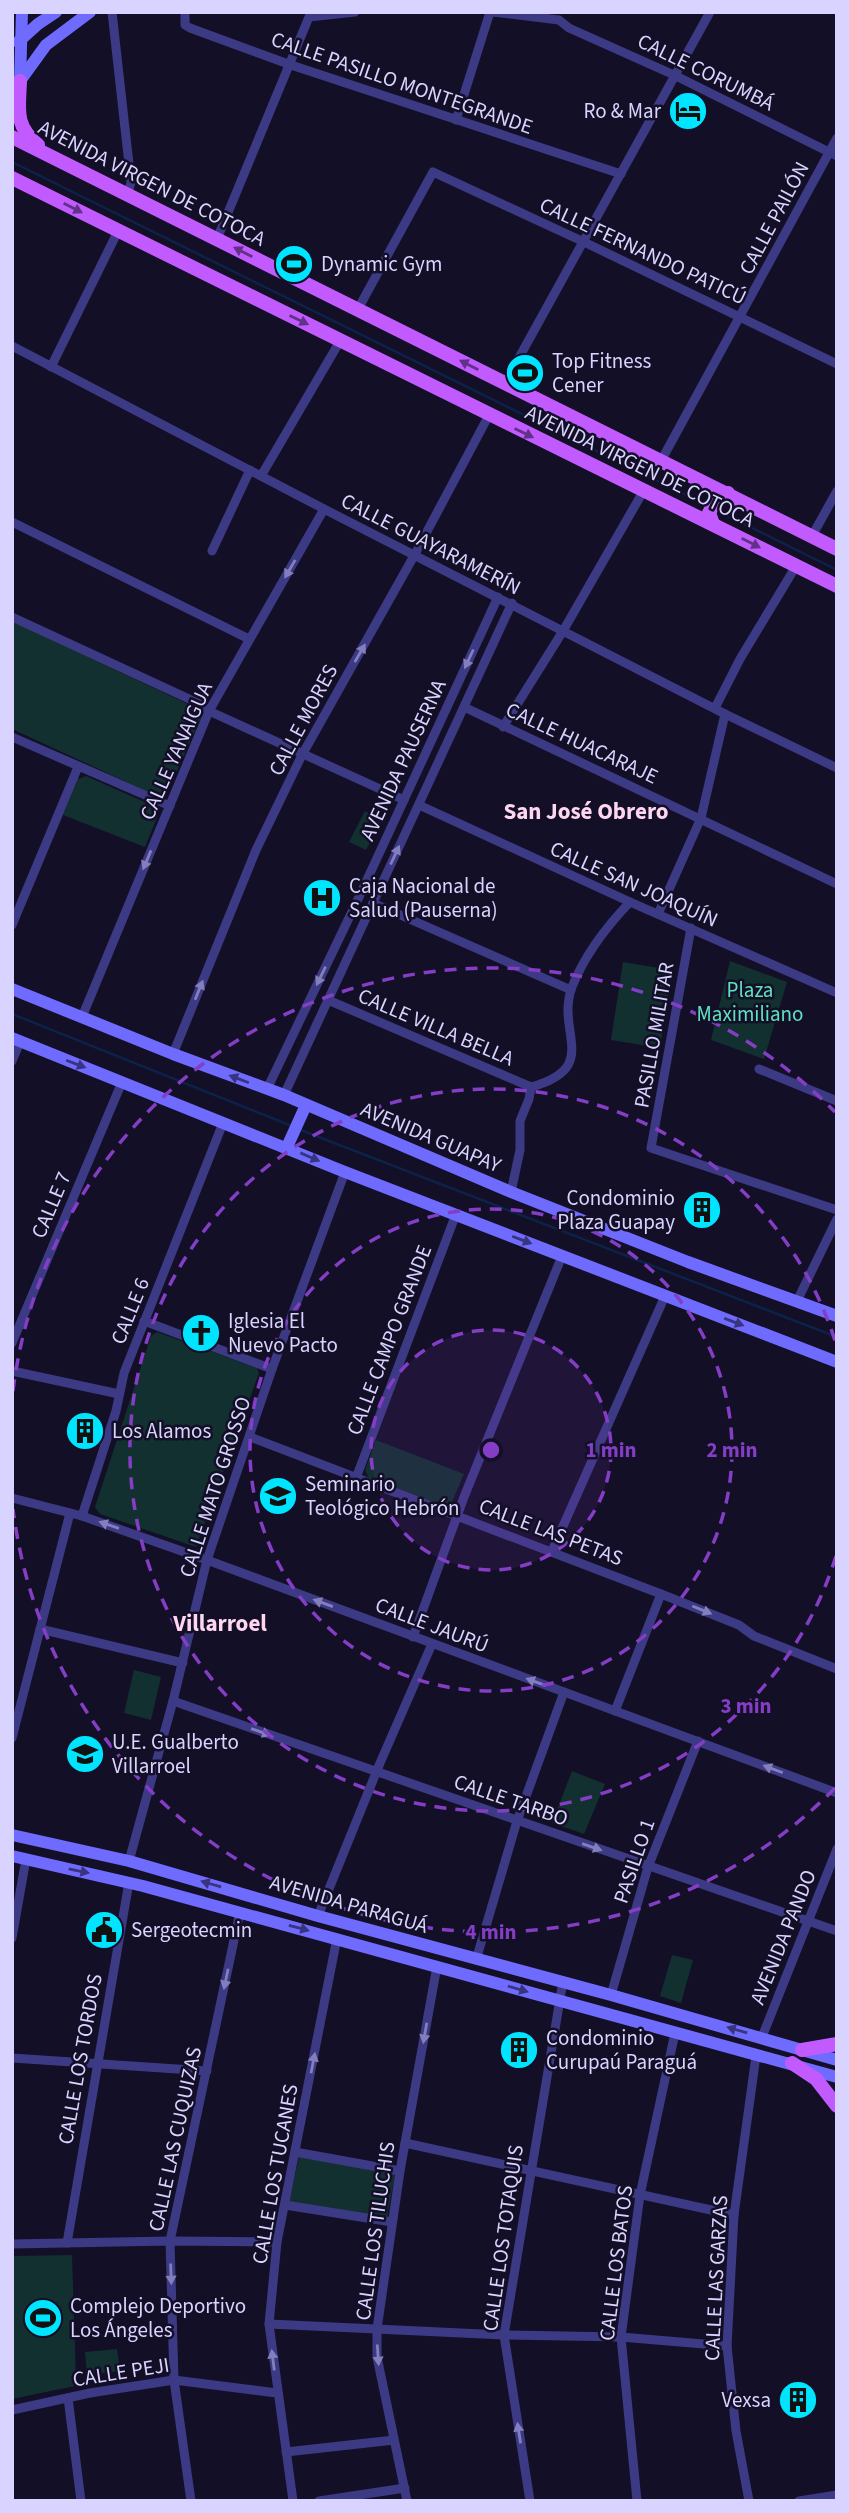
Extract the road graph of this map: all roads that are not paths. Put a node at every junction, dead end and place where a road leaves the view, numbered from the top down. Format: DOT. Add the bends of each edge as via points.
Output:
graph roads {
  1 [pos="22,12"];
  2 [pos="56,12"];
  3 [pos="90,12"];
  4 [pos="113,12"];
  5 [pos="185,12"];
  6 [pos="355,12"];
  7 [pos="491,12"];
  8 [pos="709,12"];
  9 [pos="561,16"];
  10 [pos="16,45"];
  11 [pos="291,65"];
  12 [pos="674,75"];
  13 [pos="16,86"];
  14 [pos="456,120"];
  15 [pos="12,137"];
  16 [pos="837,138"];
  17 [pos="833,154"];
  18 [pos="50,155"];
  19 [pos="621,174"];
  20 [pos="12,178"];
  21 [pos="128,194"];
  22 [pos="118,230"];
  23 [pos="218,239"];
  24 [pos="584,242"];
  25 [pos="358,309"];
  26 [pos="741,317"];
  27 [pos="340,341"];
  28 [pos="12,346"];
  29 [pos="837,364"];
  30 [pos="51,366"];
  31 [pos="505,383"];
  32 [pos="489,415"];
  33 [pos="661,461"];
  34 [pos="250,470"];
  35 [pos="261,476"];
  36 [pos="644,490"];
  37 [pos="715,491"];
  38 [pos="837,491"];
  39 [pos="324,509"];
  40 [pos="704,515"];
  41 [pos="12,522"];
  42 [pos="812,536"];
  43 [pos="837,548"];
  44 [pos="212,551"];
  45 [pos="415,555"];
  46 [pos="796,566"];
  47 [pos="837,586"];
  48 [pos="498,597"];
  49 [pos="512,603"];
  50 [pos="12,617"];
  51 [pos="563,631"];
  52 [pos="249,639"];
  53 [pos="464,707"];
  54 [pos="715,708"];
  55 [pos="209,711"];
  56 [pos="724,714"];
  57 [pos="503,727"];
  58 [pos="12,737"];
  59 [pos="302,755"];
  60 [pos="78,767"];
  61 [pos="419,767"];
  62 [pos="837,768"];
  63 [pos="433,775"];
  64 [pos="404,800"];
  65 [pos="419,805"];
  66 [pos="170,806"];
  67 [pos="701,818"];
  68 [pos="837,884"];
  69 [pos="629,902"];
  70 [pos="373,903"];
  71 [pos="658,914"];
  72 [pos="12,925"];
  73 [pos="691,928"];
  74 [pos="336,945"];
  75 [pos="351,951"];
  76 [pos="12,989"];
  77 [pos="571,990"];
  78 [pos="837,993"];
  79 [pos="328,1000"];
  80 [pos="82,1017"];
  81 [pos="16,1040"];
  82 [pos="173,1054"];
  83 [pos="12,1061"];
  84 [pos="759,1069"];
  85 [pos="122,1082"];
  86 [pos="531,1087"];
  87 [pos="267,1089"];
  88 [pos="284,1095"];
  89 [pos="837,1101"];
  90 [pos="306,1105"];
  91 [pos="223,1123"];
  92 [pos="289,1143"];
  93 [pos="345,1172"];
  94 [pos="510,1192"];
  95 [pos="837,1210"];
  96 [pos="456,1214"];
  97 [pos="837,1219"];
  98 [pos="562,1256"];
  99 [pos="665,1296"];
  100 [pos="797,1301"];
  101 [pos="837,1316"];
  102 [pos="144,1321"];
  103 [pos="12,1343"];
  104 [pos="837,1362"];
  105 [pos="272,1369"];
  106 [pos="12,1371"];
  107 [pos="119,1394"];
  108 [pos="250,1437"];
  109 [pos="356,1478"];
  110 [pos="12,1498"];
  111 [pos="71,1513"];
  112 [pos="458,1514"];
  113 [pos="82,1516"];
  114 [pos="552,1551"];
  115 [pos="207,1560"];
  116 [pos="661,1594"];
  117 [pos="40,1629"];
  118 [pos="413,1637"];
  119 [pos="432,1644"];
  120 [pos="183,1664"];
  121 [pos="837,1669"];
  122 [pos="564,1692"];
  123 [pos="173,1701"];
  124 [pos="615,1712"];
  125 [pos="12,1738"];
  126 [pos="698,1741"];
  127 [pos="378,1772"];
  128 [pos="837,1793"];
  129 [pos="517,1821"];
  130 [pos="12,1835"];
  131 [pos="837,1849"];
  132 [pos="12,1856"];
  133 [pos="26,1859"];
  134 [pos="129,1861"];
  135 [pos="648,1867"];
  136 [pos="129,1882"];
  137 [pos="240,1912"];
  138 [pos="318,1916"];
  139 [pos="809,1922"];
  140 [pos="837,1931"];
  141 [pos="12,1938"];
  142 [pos="337,1938"];
  143 [pos="476,1959"];
  144 [pos="437,1966"];
  145 [pos="563,1982"];
  146 [pos="611,1995"];
  147 [pos="559,2001"];
  148 [pos="675,2033"];
  149 [pos="762,2037"];
  150 [pos="837,2044"];
  151 [pos="802,2050"];
  152 [pos="756,2056"];
  153 [pos="12,2058"];
  154 [pos="837,2060"];
  155 [pos="792,2063"];
  156 [pos="96,2064"];
  157 [pos="207,2071"];
  158 [pos="837,2077"];
  159 [pos="837,2106"];
  160 [pos="405,2143"];
  161 [pos="295,2152"];
  162 [pos="530,2170"];
  163 [pos="400,2171"];
  164 [pos="640,2195"];
  165 [pos="285,2205"];
  166 [pos="734,2215"];
  167 [pos="392,2222"];
  168 [pos="170,2241"];
  169 [pos="277,2242"];
  170 [pos="67,2243"];
  171 [pos="12,2244"];
  172 [pos="269,2324"];
  173 [pos="377,2329"];
  174 [pos="504,2335"];
  175 [pos="621,2337"];
  176 [pos="727,2346"];
  177 [pos="174,2380"];
  178 [pos="277,2393"];
  179 [pos="68,2398"];
  180 [pos="12,2410"];
  181 [pos="394,2440"];
  182 [pos="286,2452"];
  183 [pos="405,2488"];
  184 [pos="837,2495"];
  185 [pos="81,2501"];
  186 [pos="191,2501"];
  187 [pos="293,2501"];
  188 [pos="319,2501"];
  189 [pos="407,2501"];
  190 [pos="530,2501"];
  191 [pos="637,2501"];
  192 [pos="749,2501"];
  193 [pos="799,2501"];
  1 -- 10 [label="main road"];
  2 -- 10 [label="main road"];
  3 -- 13 [label="main road" via="46,45"];
  4 -- 21 [label="street" via="131,181"];
  5 -- 11 [label="street, CALLE PASILLO MONTEGRANDE" via="185,25 190,28"];
  6 -- 11 [label="street" via="309,18"];
  7 -- 9 [label="street, CALLE CORUMBÁ"];
  7 -- 14 [label="street"];
  8 -- 12 [label="street"];
  9 -- 12 [label="street, CALLE CORUMBÁ" via="569,27"];
  10 -- 13 [label="main road"];
  11 -- 14 [label="street, CALLE PASILLO MONTEGRANDE"];
  11 -- 23 [label="street"];
  12 -- 17 [label="street, CALLE CORUMBÁ"];
  12 -- 19 [label="street"];
  13 -- 18 [label="main road" via="20,125"];
  14 -- 19 [label="street, CALLE PASILLO MONTEGRANDE"];
  15 -- 18 [label="main road, AVENIDA VIRGEN DE COTOCA"];
  16 -- 17 [label="street, CALLE PAILÓN"];
  17 -- 26 [label="street, CALLE PAILÓN"];
  18 -- 21 [label="main road, AVENIDA VIRGEN DE COTOCA"];
  19 -- 24 [label="street"];
  20 -- 22 [label="main road, AVENIDA VIRGEN DE COTOCA, one-way"];
  21 -- 23 [label="main road, AVENIDA VIRGEN DE COTOCA"];
  22 -- 27 [label="main road, AVENIDA VIRGEN DE COTOCA, one-way"];
  22 -- 30 [label="street"];
  25 -- 23 [label="main road, AVENIDA VIRGEN DE COTOCA, one-way"];
  24 -- 25 [label="street, CALLE FERNANDO PATICÚ" via="432,172"];
  24 -- 26 [label="street, CALLE FERNANDO PATICÚ"];
  24 -- 31 [label="street"];
  31 -- 25 [label="main road, AVENIDA VIRGEN DE COTOCA, one-way"];
  26 -- 29 [label="street, CALLE FERNANDO PATICÚ"];
  26 -- 33 [label="street, CALLE PAILÓN"];
  27 -- 32 [label="main road, AVENIDA VIRGEN DE COTOCA"];
  27 -- 35 [label="street"];
  28 -- 30 [label="street, CALLE GUAYARAMERÍN"];
  30 -- 34 [label="street, CALLE GUAYARAMERÍN"];
  31 -- 33 [label="main road, AVENIDA VIRGEN DE COTOCA"];
  32 -- 36 [label="main road, AVENIDA VIRGEN DE COTOCA, one-way"];
  32 -- 45 [label="street, CALLE MORES"];
  33 -- 37 [label="main road, AVENIDA VIRGEN DE COTOCA"];
  34 -- 35 [label="street, CALLE GUAYARAMERÍN"];
  34 -- 44 [label="street"];
  35 -- 39 [label="street, CALLE GUAYARAMERÍN"];
  36 -- 40 [label="main road, AVENIDA VIRGEN DE COTOCA"];
  36 -- 51 [label="street"];
  37 -- 40 [label="main road"];
  37 -- 42 [label="main road, AVENIDA VIRGEN DE COTOCA"];
  38 -- 42 [label="street"];
  39 -- 45 [label="street, CALLE GUAYARAMERÍN"];
  39 -- 52 [label="street, CALLE YANAIGUA, one-way"];
  40 -- 46 [label="main road, AVENIDA VIRGEN DE COTOCA, one-way"];
  41 -- 52 [label="street"];
  42 -- 43 [label="main road, AVENIDA VIRGEN DE COTOCA"];
  45 -- 48 [label="street, CALLE GUAYARAMERÍN"];
  59 -- 45 [label="street, CALLE MORES, one-way"];
  46 -- 47 [label="main road, AVENIDA VIRGEN DE COTOCA"];
  46 -- 54 [label="street"];
  48 -- 49 [label="street, CALLE GUAYARAMERÍN"];
  48 -- 61 [label="street, AVENIDA PAUSERNA, one-way"];
  49 -- 51 [label="street, CALLE GUAYARAMERÍN"];
  49 -- 53 [label="street, AVENIDA PAUSERNA"];
  50 -- 55 [label="street"];
  51 -- 54 [label="street, CALLE GUAYARAMERÍN"];
  51 -- 57 [label="street"];
  52 -- 55 [label="street, CALLE YANAIGUA"];
  53 -- 57 [label="street, CALLE HUACARAJE"];
  53 -- 63 [label="street, AVENIDA PAUSERNA"];
  54 -- 56 [label="street, CALLE GUAYARAMERÍN"];
  55 -- 59 [label="street"];
  55 -- 66 [label="street, CALLE YANAIGUA"];
  56 -- 62 [label="street, CALLE GUAYARAMERÍN"];
  56 -- 67 [label="street"];
  57 -- 67 [label="street, CALLE HUACARAJE"];
  58 -- 60 [label="street"];
  59 -- 64 [label="street"];
  82 -- 59 [label="street, CALLE MORES, one-way" via="257,850"];
  60 -- 66 [label="street"];
  60 -- 72 [label="street"];
  61 -- 63 [label="street"];
  61 -- 64 [label="street, AVENIDA PAUSERNA"];
  63 -- 65 [label="street, AVENIDA PAUSERNA"];
  64 -- 74 [label="street, AVENIDA PAUSERNA"];
  65 -- 69 [label="street, CALLE SAN JOAQUÍN"];
  70 -- 65 [label="street, AVENIDA PAUSERNA, one-way"];
  66 -- 80 [label="street, CALLE YANAIGUA, one-way"];
  67 -- 68 [label="street, CALLE HUACARAJE"];
  67 -- 71 [label="street"];
  69 -- 71 [label="street, CALLE SAN JOAQUÍN"];
  69 -- 77 [label="street, CALLE VILLA BELLA" via="601,935"];
  70 -- 75 [label="street, AVENIDA PAUSERNA"];
  70 -- 77 [label="street"];
  71 -- 73 [label="street, CALLE SAN JOAQUÍN"];
  73 -- 78 [label="street, CALLE SAN JOAQUÍN"];
  73 -- 95 [label="street, PASILLO MILITAR" via="651,1148"];
  74 -- 75 [label="street"];
  74 -- 87 [label="street, AVENIDA PAUSERNA, one-way"];
  75 -- 79 [label="street, AVENIDA PAUSERNA"];
  76 -- 80 [label="main road, AVENIDA GUAPAY"];
  77 -- 86 [label="street, CALLE VILLA BELLA" via="569,1064 555,1079"];
  79 -- 86 [label="street, CALLE VILLA BELLA"];
  79 -- 88 [label="street, AVENIDA PAUSERNA"];
  80 -- 82 [label="main road, AVENIDA GUAPAY"];
  81 -- 83 [label="street"];
  81 -- 85 [label="main road, one-way"];
  87 -- 82 [label="main road, AVENIDA GUAPAY, one-way"];
  84 -- 89 [label="street"];
  85 -- 91 [label="main road"];
  85 -- 103 [label="street, CALLE 7"];
  86 -- 94 [label="street, CALLE VILLA BELLA" via="520,1121 520,1150"];
  87 -- 88 [label="main road, AVENIDA GUAPAY"];
  88 -- 90 [label="main road, AVENIDA GUAPAY"];
  90 -- 92 [label="main road"];
  90 -- 94 [label="main road, AVENIDA GUAPAY"];
  91 -- 92 [label="main road"];
  91 -- 102 [label="street, CALLE 6"];
  92 -- 93 [label="main road, one-way"];
  93 -- 96 [label="main road"];
  93 -- 105 [label="street, CALLE MATO GROSSO"];
  94 -- 100 [label="main road, AVENIDA GUAPAY"];
  96 -- 98 [label="main road, one-way"];
  96 -- 109 [label="street, CALLE CAMPO GRANDE"];
  97 -- 100 [label="street"];
  98 -- 99 [label="main road"];
  98 -- 112 [label="street"];
  99 -- 104 [label="main road, one-way"];
  99 -- 114 [label="street"];
  100 -- 101 [label="main road, AVENIDA GUAPAY"];
  102 -- 105 [label="street"];
  102 -- 107 [label="street, CALLE 6"];
  105 -- 108 [label="street, CALLE MATO GROSSO"];
  106 -- 107 [label="street"];
  107 -- 113 [label="street, CALLE 6"];
  108 -- 109 [label="street, CALLE LAS PETAS"];
  108 -- 115 [label="street, CALLE MATO GROSSO"];
  109 -- 112 [label="street, CALLE LAS PETAS"];
  110 -- 111 [label="street, CALLE JAURÚ"];
  111 -- 113 [label="street, CALLE JAURÚ"];
  111 -- 117 [label="street"];
  112 -- 114 [label="street, CALLE LAS PETAS"];
  112 -- 118 [label="street"];
  115 -- 113 [label="street, CALLE JAURÚ, one-way"];
  114 -- 116 [label="street, CALLE LAS PETAS"];
  118 -- 115 [label="street, CALLE JAURÚ, one-way"];
  115 -- 120 [label="street, CALLE MATO GROSSO"];
  116 -- 121 [label="street, CALLE LAS PETAS, one-way"];
  116 -- 124 [label="street"];
  117 -- 120 [label="street"];
  117 -- 125 [label="street"];
  118 -- 119 [label="street, CALLE JAURÚ"];
  122 -- 119 [label="street, CALLE JAURÚ, one-way"];
  119 -- 127 [label="street"];
  120 -- 123 [label="street, CALLE MATO GROSSO"];
  122 -- 124 [label="street, CALLE JAURÚ"];
  122 -- 129 [label="street"];
  123 -- 127 [label="street, CALLE TARBO, one-way"];
  123 -- 134 [label="street, CALLE MATO GROSSO"];
  124 -- 126 [label="street, CALLE JAURÚ"];
  128 -- 126 [label="street, CALLE JAURÚ, one-way"];
  126 -- 135 [label="street, PASILLO 1"];
  127 -- 129 [label="street, CALLE TARBO"];
  127 -- 138 [label="street"];
  129 -- 135 [label="street, CALLE TARBO, one-way"];
  129 -- 143 [label="street"];
  130 -- 134 [label="main road, AVENIDA PARAGUÁ"];
  131 -- 139 [label="street, AVENIDA PANDO"];
  132 -- 133 [label="main road, AVENIDA PARAGUÁ"];
  133 -- 136 [label="main road, AVENIDA PARAGUÁ, one-way"];
  133 -- 141 [label="street"];
  138 -- 134 [label="main road, AVENIDA PARAGUÁ, one-way"];
  135 -- 139 [label="street, CALLE TARBO"];
  135 -- 146 [label="street, PASILLO 1"];
  136 -- 137 [label="main road, AVENIDA PARAGUÁ"];
  136 -- 156 [label="street, CALLE LOS TORDOS"];
  137 -- 142 [label="main road, AVENIDA PARAGUÁ, one-way"];
  137 -- 157 [label="street, CALLE LAS CUQUIZAS, one-way"];
  138 -- 143 [label="main road, AVENIDA PARAGUÁ"];
  139 -- 140 [label="street, CALLE TARBO"];
  139 -- 149 [label="street, AVENIDA PANDO"];
  142 -- 144 [label="main road, AVENIDA PARAGUÁ"];
  161 -- 142 [label="street, CALLE LOS TUCANES, one-way"];
  143 -- 145 [label="main road, AVENIDA PARAGUÁ"];
  144 -- 147 [label="main road, AVENIDA PARAGUÁ, one-way"];
  144 -- 160 [label="street, CALLE LOS TILUCHIS, one-way"];
  145 -- 146 [label="main road, AVENIDA PARAGUÁ"];
  145 -- 147 [label="street, CALLE LOS TOTAQUIS"];
  149 -- 146 [label="main road, AVENIDA PARAGUÁ, one-way"];
  147 -- 148 [label="main road, AVENIDA PARAGUÁ"];
  147 -- 162 [label="street, CALLE LOS TOTAQUIS"];
  148 -- 152 [label="main road, AVENIDA PARAGUÁ"];
  148 -- 164 [label="street, CALLE LOS BATOS"];
  149 -- 151 [label="main road, AVENIDA PARAGUÁ"];
  150 -- 151 [label="main road"];
  151 -- 154 [label="main road, AVENIDA PARAGUÁ"];
  152 -- 155 [label="main road, AVENIDA PARAGUÁ"];
  152 -- 166 [label="street, CALLE LAS GARZAS"];
  153 -- 156 [label="street"];
  155 -- 158 [label="main road, AVENIDA PARAGUÁ"];
  155 -- 159 [label="main road" via="816,2079"];
  156 -- 157 [label="street"];
  156 -- 170 [label="street, CALLE LOS TORDOS"];
  157 -- 168 [label="street, CALLE LAS CUQUIZAS"];
  160 -- 162 [label="street"];
  160 -- 163 [label="street, CALLE LOS TILUCHIS"];
  161 -- 163 [label="street"];
  161 -- 165 [label="street, CALLE LOS TUCANES"];
  162 -- 164 [label="street"];
  162 -- 174 [label="street, CALLE LOS TOTAQUIS"];
  163 -- 167 [label="street, CALLE LOS TILUCHIS"];
  164 -- 166 [label="street"];
  164 -- 175 [label="street, CALLE LOS BATOS"];
  165 -- 167 [label="street"];
  165 -- 169 [label="street, CALLE LOS TUCANES"];
  166 -- 176 [label="street, CALLE LAS GARZAS"];
  167 -- 173 [label="street, CALLE LOS TILUCHIS"];
  168 -- 169 [label="street"];
  168 -- 170 [label="street"];
  168 -- 177 [label="street, CALLE LAS CUQUIZAS, one-way"];
  169 -- 172 [label="street, CALLE LOS TUCANES"];
  170 -- 171 [label="street"];
  172 -- 173 [label="street"];
  178 -- 172 [label="street, CALLE LOS TUCANES, one-way"];
  173 -- 174 [label="street"];
  173 -- 181 [label="street, CALLE LOS TILUCHIS, one-way" via="377,2357"];
  174 -- 175 [label="street"];
  190 -- 174 [label="street, CALLE LOS TOTAQUIS, one-way"];
  175 -- 176 [label="street"];
  175 -- 191 [label="street, CALLE LOS BATOS"];
  176 -- 192 [label="street, CALLE LAS GARZAS"];
  177 -- 178 [label="street, CALLE PEJI"];
  177 -- 179 [label="street, CALLE PEJI"];
  177 -- 186 [label="street, CALLE LAS CUQUIZAS"];
  178 -- 182 [label="street, CALLE LOS TUCANES"];
  179 -- 180 [label="street, CALLE PEJI"];
  179 -- 185 [label="street"];
  181 -- 182 [label="street"];
  181 -- 183 [label="street, CALLE LOS TILUCHIS"];
  182 -- 187 [label="street, CALLE LOS TUCANES"];
  183 -- 188 [label="street"];
  183 -- 189 [label="street, CALLE LOS TILUCHIS"];
  184 -- 193 [label="street"];
}
